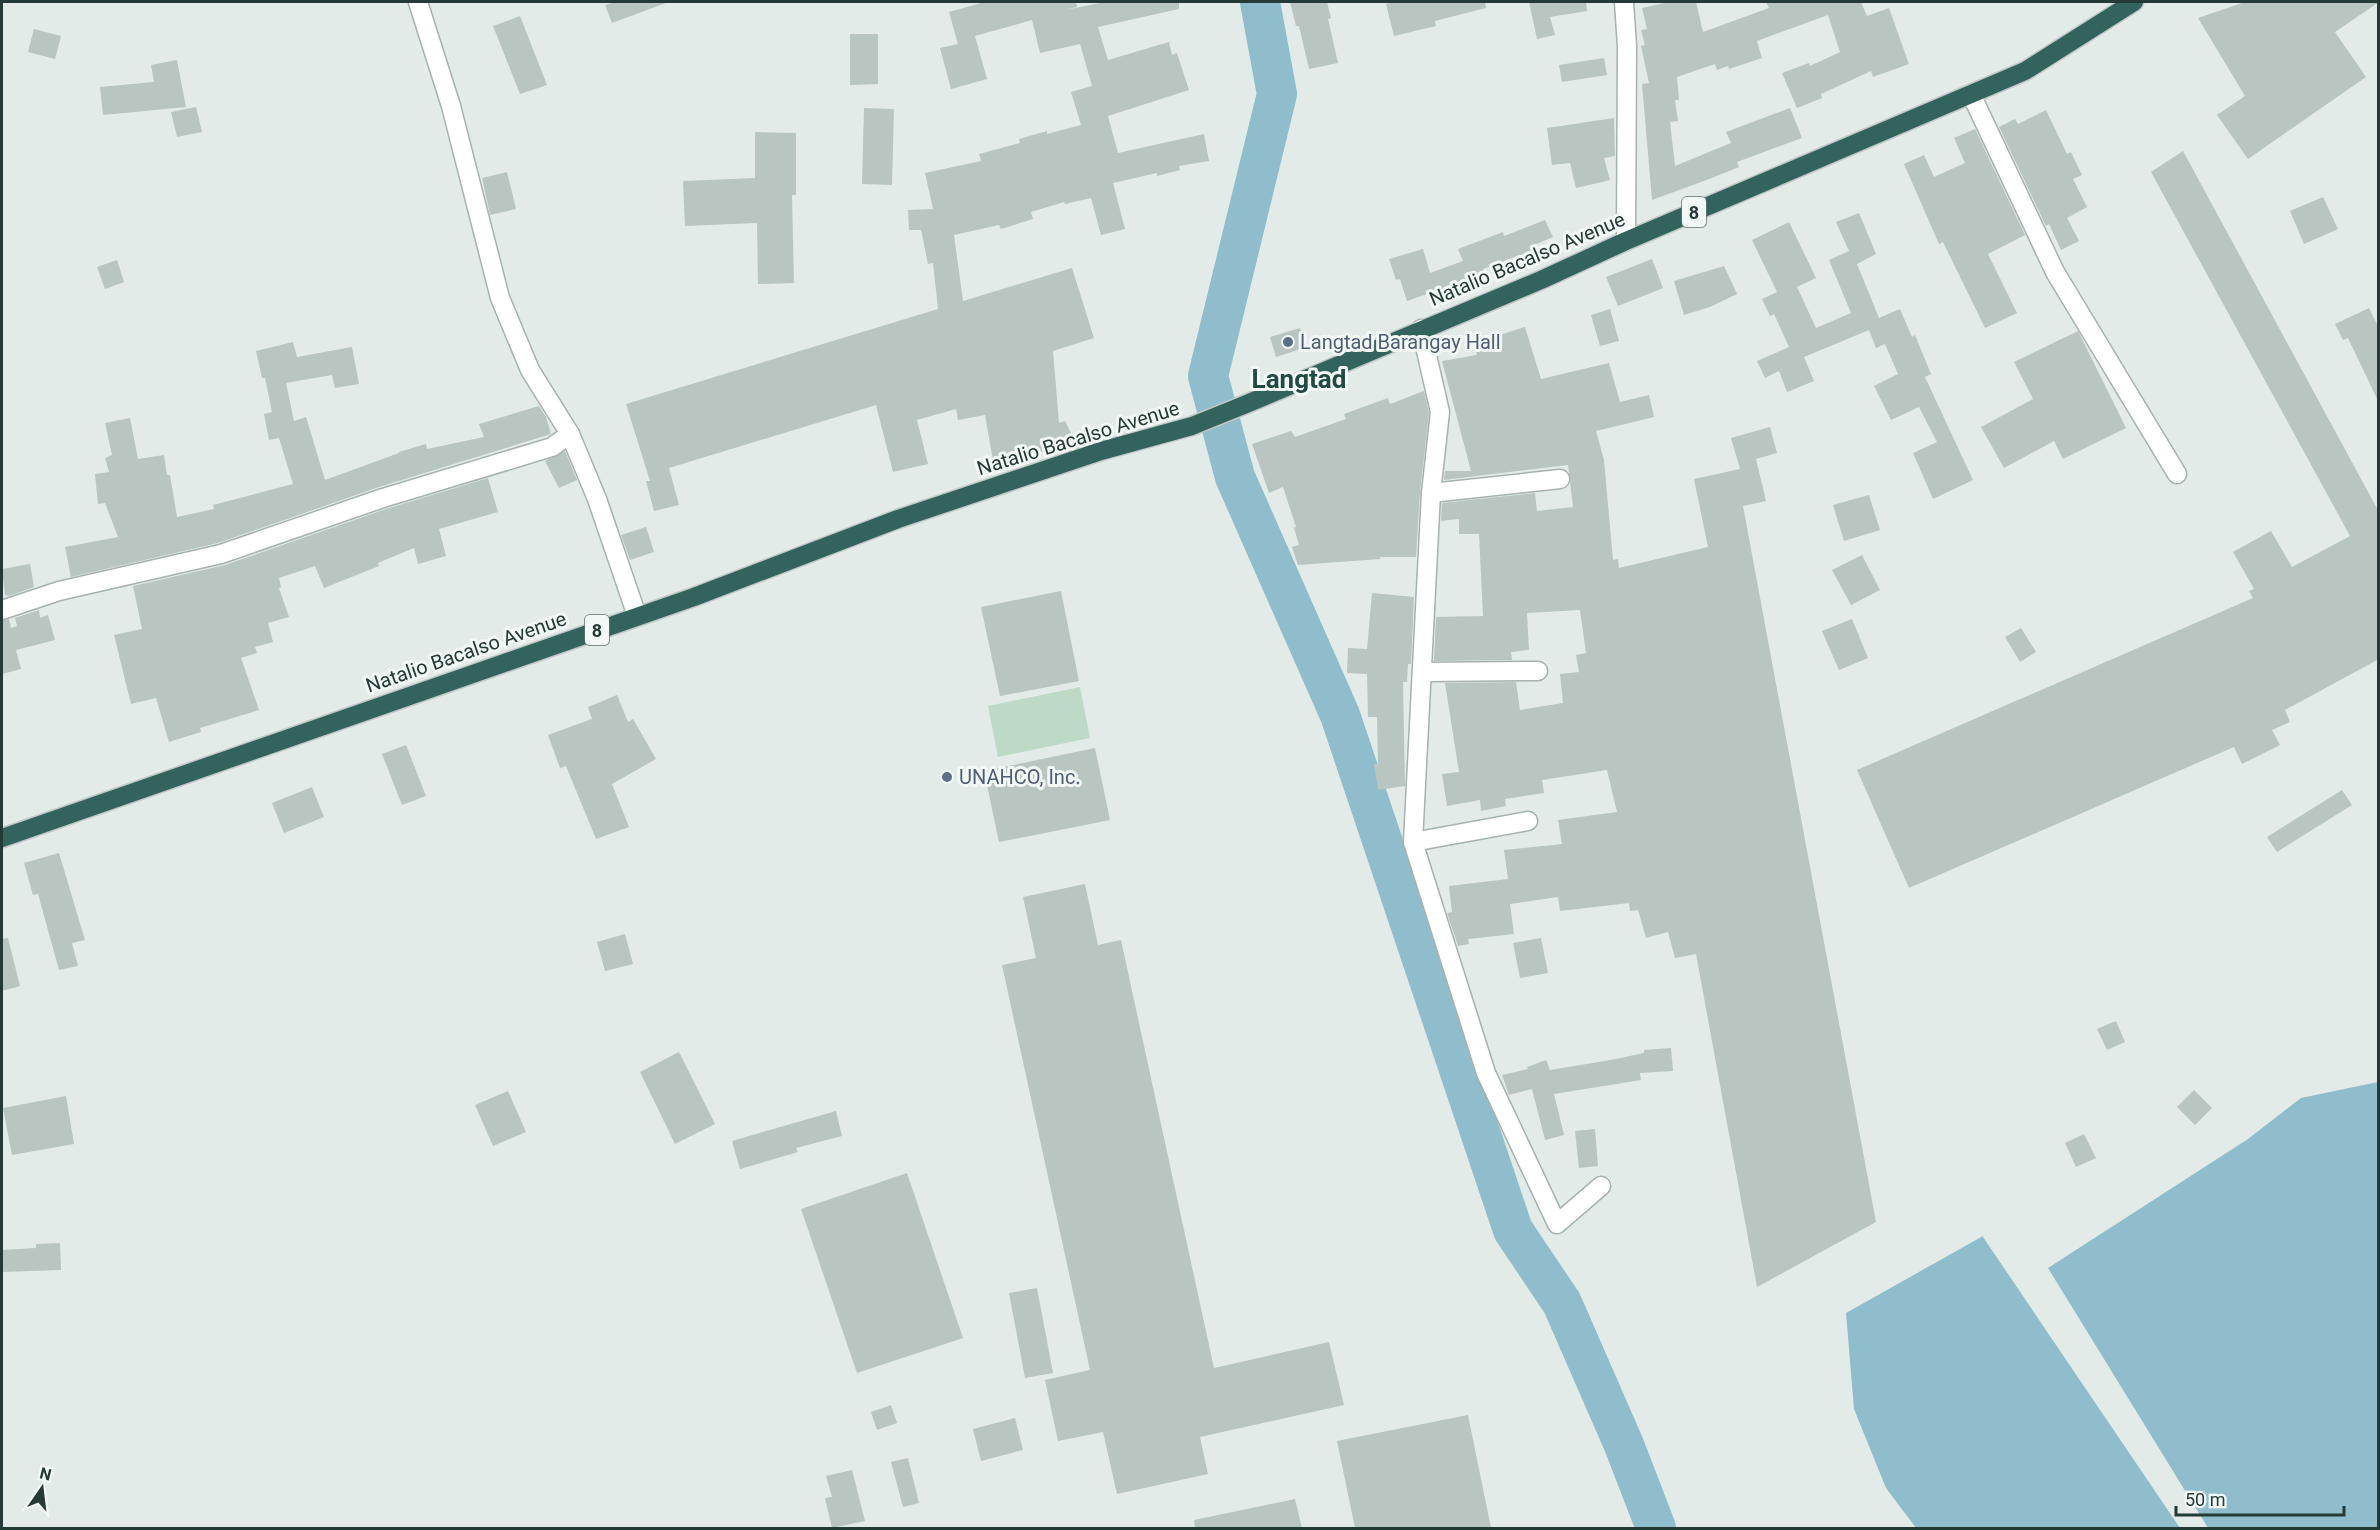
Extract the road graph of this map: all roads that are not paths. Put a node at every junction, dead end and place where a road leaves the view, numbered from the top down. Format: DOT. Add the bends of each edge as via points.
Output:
graph roads {
  1 [pos="418,2"];
  2 [pos="1624,2"];
  3 [pos="2128,3"];
  4 [pos="1971,94"];
  5 [pos="1626,241"];
  6 [pos="1421,329"];
  7 [pos="570,434"];
  8 [pos="2177,474"];
  9 [pos="1560,479"];
  10 [pos="1431,493"];
  11 [pos="2,610"];
  12 [pos="637,616"];
  13 [pos="1538,671"];
  14 [pos="1422,672"];
  15 [pos="1528,821"];
  16 [pos="2,838"];
  17 [pos="1413,842"];
  18 [pos="1601,1186"];
  1 -- 7 [label="street" via="451,106 500,298 530,370"];
  2 -- 5 [label="street" via="1628,46"];
  3 -- 4 [label="highway, Natalio Bacalso Avenue / 8" via="2025,71"];
  4 -- 5 [label="highway, Natalio Bacalso Avenue / 8"];
  4 -- 8 [label="street" via="2055,272"];
  5 -- 6 [label="highway, Natalio Bacalso Avenue / 8"];
  6 -- 10 [label="street" via="1440,412"];
  6 -- 12 [label="highway, Natalio Bacalso Avenue / 8" via="1192,426 1101,451 909,515"];
  7 -- 11 [label="street" via="552,447 383,498 221,554 59,591"];
  7 -- 12 [label="street"];
  9 -- 10 [label="street"];
  10 -- 14 [label="street"];
  12 -- 16 [label="highway, Natalio Bacalso Avenue / 8"];
  13 -- 14 [label="street"];
  14 -- 17 [label="street"];
  15 -- 17 [label="street"];
  17 -- 18 [label="street" via="1485,1073 1557,1224"];
}
